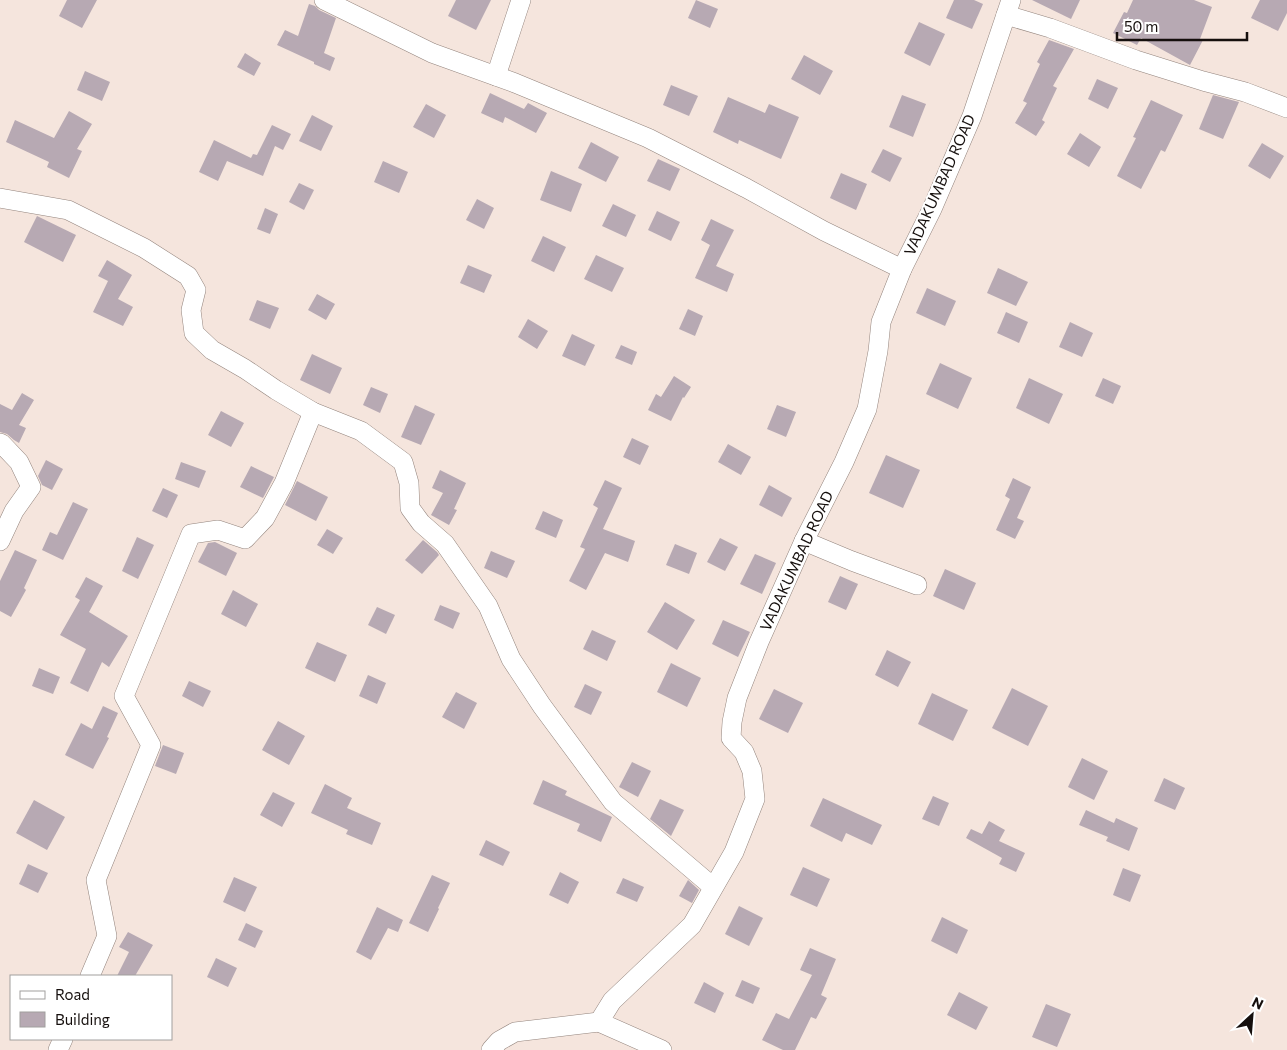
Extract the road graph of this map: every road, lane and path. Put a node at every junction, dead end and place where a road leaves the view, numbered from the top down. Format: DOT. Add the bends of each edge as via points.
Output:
graph roads {
  1 [pos="324,0"];
  2 [pos="521,0"];
  3 [pos="1009,7"];
  4 [pos="496,76"];
  5 [pos="1287,108"];
  6 [pos="0,198"];
  7 [pos="902,269"];
  8 [pos="313,412"];
  9 [pos="0,443"];
  10 [pos="0,541"];
  11 [pos="804,541"];
  12 [pos="917,585"];
  13 [pos="713,887"];
  14 [pos="90,975"];
  15 [pos="598,1022"];
  16 [pos="491,1050"];
  17 [pos="662,1050"];
  1 -- 4 [label="street" via="432,53"];
  2 -- 4 [label="street"];
  3 -- 5 [label="street" via="1050,28"];
  3 -- 7 [label="street, VADAKUMBAD ROAD" via="972,116"];
  4 -- 7 [label="street" via="648,138"];
  6 -- 8 [label="street" via="68,210 144,248 188,276 196,290 191,310 194,333 212,350"];
  7 -- 11 [label="street, VADAKUMBAD ROAD" via="881,322 867,409"];
  8 -- 13 [label="street" via="361,431 403,462 409,483 410,508 421,523 445,544 488,606 511,659 542,706 613,802"];
  8 -- 14 [label="street" via="284,483 265,518 245,540 218,530 191,534 124,696 151,745 96,880 107,936"];
  9 -- 10 [label="street" via="19,462 31,487"];
  11 -- 12 [label="street"];
  11 -- 13 [label="street, VADAKUMBAD ROAD" via="737,698 731,738 744,752 750,765 755,799 734,852"];
  13 -- 15 [label="street, VADAKUMBAD ROAD" via="692,925 612,1001"];
  15 -- 16 [label="street" via="515,1032"];
  15 -- 17 [label="street"];
}
